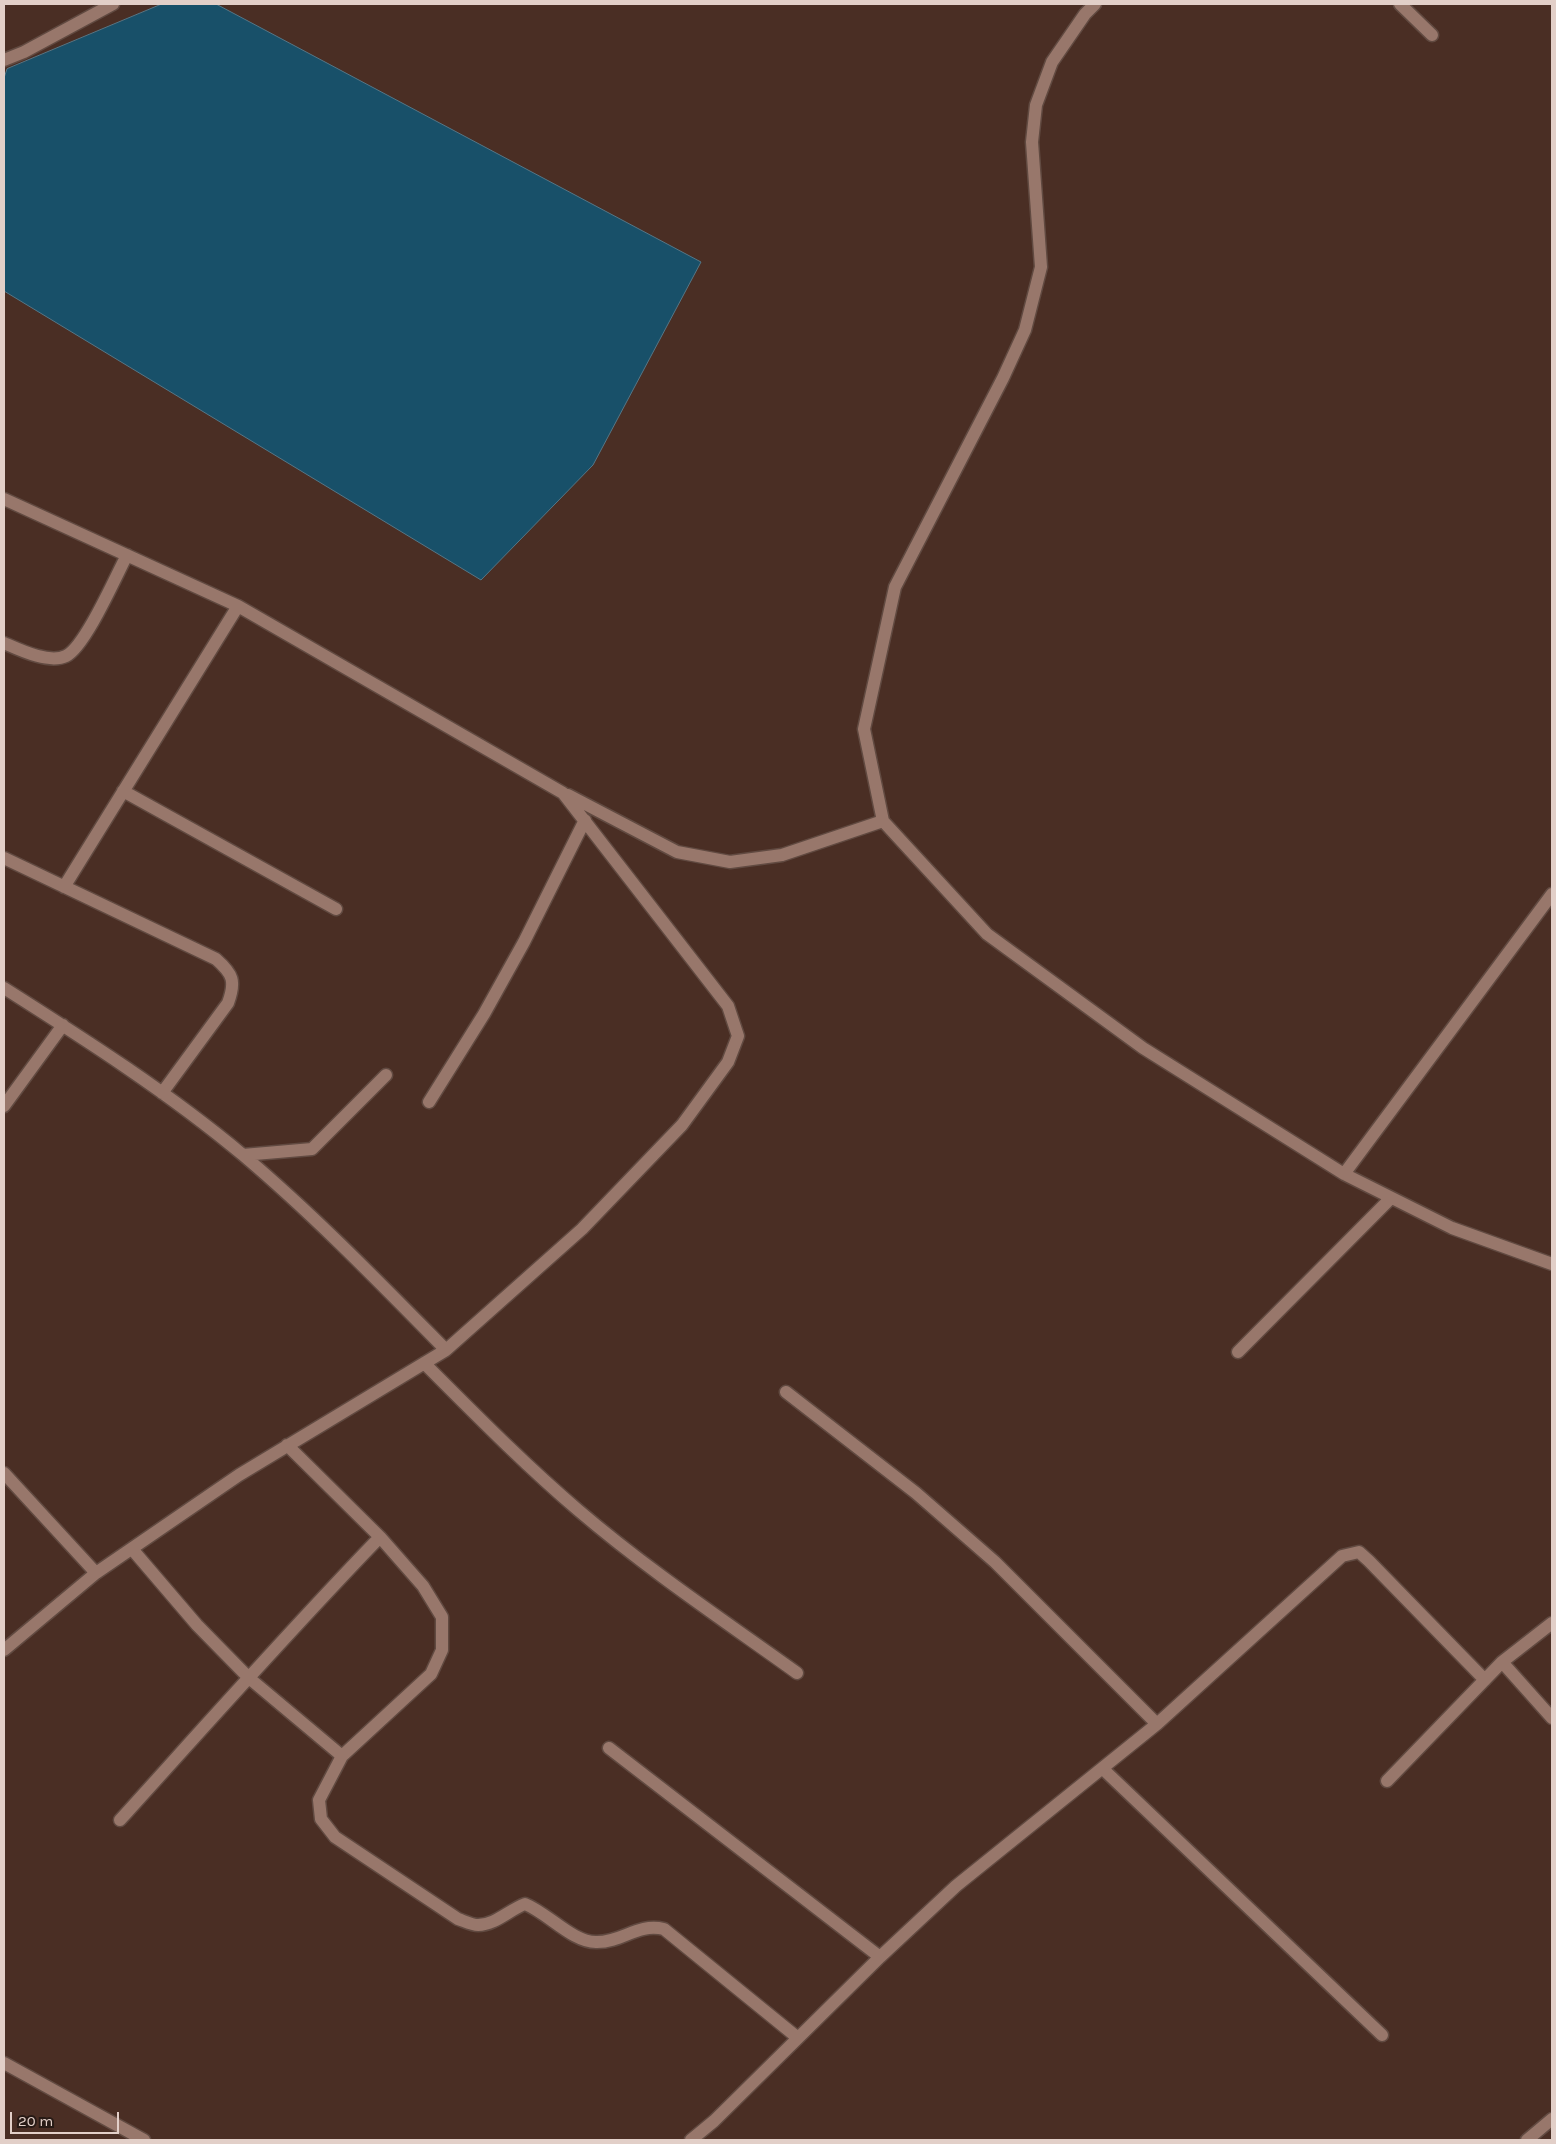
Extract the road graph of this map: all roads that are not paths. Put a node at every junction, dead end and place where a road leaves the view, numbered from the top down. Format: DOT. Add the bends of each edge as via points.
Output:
graph roads {
  1 [pos="113,4"];
  2 [pos="1095,4"];
  3 [pos="1400,4"];
  4 [pos="1432,35"];
  5 [pos="4,60"];
  6 [pos="4,499"];
  7 [pos="127,555"];
  8 [pos="238,606"];
  9 [pos="4,643"];
  10 [pos="123,792"];
  11 [pos="563,793"];
  12 [pos="585,820"];
  13 [pos="883,821"];
  14 [pos="4,858"];
  15 [pos="64,887"];
  16 [pos="1552,894"];
  17 [pos="336,909"];
  18 [pos="4,988"];
  19 [pos="62,1025"];
  20 [pos="386,1075"];
  21 [pos="162,1093"];
  22 [pos="429,1102"];
  23 [pos="4,1106"];
  24 [pos="243,1155"];
  25 [pos="1344,1174"];
  26 [pos="1392,1198"];
  27 [pos="1552,1264"];
  28 [pos="446,1350"];
  29 [pos="1238,1352"];
  30 [pos="424,1363"];
  31 [pos="786,1392"];
  32 [pos="287,1445"];
  33 [pos="4,1473"];
  34 [pos="380,1537"];
  35 [pos="132,1549"];
  36 [pos="96,1573"];
  37 [pos="1552,1623"];
  38 [pos="4,1650"];
  39 [pos="1502,1662"];
  40 [pos="796,1673"];
  41 [pos="249,1678"];
  42 [pos="1485,1680"];
  43 [pos="1552,1718"];
  44 [pos="1157,1724"];
  45 [pos="609,1748"];
  46 [pos="342,1756"];
  47 [pos="1103,1768"];
  48 [pos="1387,1781"];
  49 [pos="120,1820"];
  50 [pos="880,1957"];
  51 [pos="1382,2035"];
  52 [pos="798,2038"];
  53 [pos="4,2063"];
  54 [pos="1552,2118"];
  55 [pos="144,2140"];
  56 [pos="691,2140"];
  57 [pos="1526,2140"];
  1 -- 5 [label="street"];
  2 -- 13 [label="street" via="1052,62 1036,105 1032,142 1041,267 1025,330 895,587 864,729"];
  3 -- 4 [label="street"];
  6 -- 7 [label="street"];
  7 -- 8 [label="street"];
  7 -- 9 [label="street" via="79,646 65,656 46,658"];
  8 -- 10 [label="street"];
  8 -- 11 [label="street"];
  10 -- 15 [label="street"];
  10 -- 17 [label="street"];
  11 -- 12 [label="street"];
  11 -- 13 [label="street" via="677,852 730,862 782,856"];
  12 -- 22 [label="street" via="524,942"];
  12 -- 28 [label="street" via="728,1006 738,1036 728,1062 682,1125 582,1229"];
  13 -- 25 [label="street" via="987,934 1143,1048"];
  14 -- 15 [label="street"];
  15 -- 21 [label="street" via="216,959 229,971 234,988 228,1003"];
  16 -- 25 [label="street"];
  18 -- 19 [label="street"];
  19 -- 21 [label="street"];
  19 -- 23 [label="street"];
  20 -- 24 [label="street" via="312,1149"];
  21 -- 24 [label="street"];
  24 -- 28 [label="street" via="326,1229"];
  25 -- 26 [label="street"];
  26 -- 27 [label="street" via="1452,1228"];
  26 -- 29 [label="street"];
  28 -- 30 [label="street"];
  30 -- 32 [label="street"];
  30 -- 40 [label="street" via="578,1510 673,1585"];
  31 -- 44 [label="street" via="916,1493 995,1562"];
  32 -- 34 [label="street"];
  32 -- 35 [label="street"];
  33 -- 36 [label="street"];
  34 -- 41 [label="street"];
  34 -- 46 [label="street" via="422,1586 442,1617 442,1650 431,1674"];
  35 -- 36 [label="street"];
  35 -- 41 [label="street" via="197,1626"];
  36 -- 38 [label="street"];
  37 -- 39 [label="street"];
  39 -- 42 [label="street"];
  39 -- 43 [label="street"];
  41 -- 46 [label="street"];
  41 -- 49 [label="street"];
  42 -- 44 [label="street" via="1359,1552 1342,1556"];
  42 -- 48 [label="street"];
  44 -- 47 [label="street"];
  45 -- 50 [label="street"];
  46 -- 52 [label="street" via="319,1800 321,1818 335,1837 458,1919 476,1925 493,1922 525,1904 578,1938 595,1942 615,1940 637,1929 664,1928"];
  47 -- 50 [label="street" via="956,1886"];
  47 -- 51 [label="street"];
  50 -- 52 [label="street"];
  52 -- 56 [label="street"];
  53 -- 55 [label="street"];
  54 -- 57 [label="street"];
}
